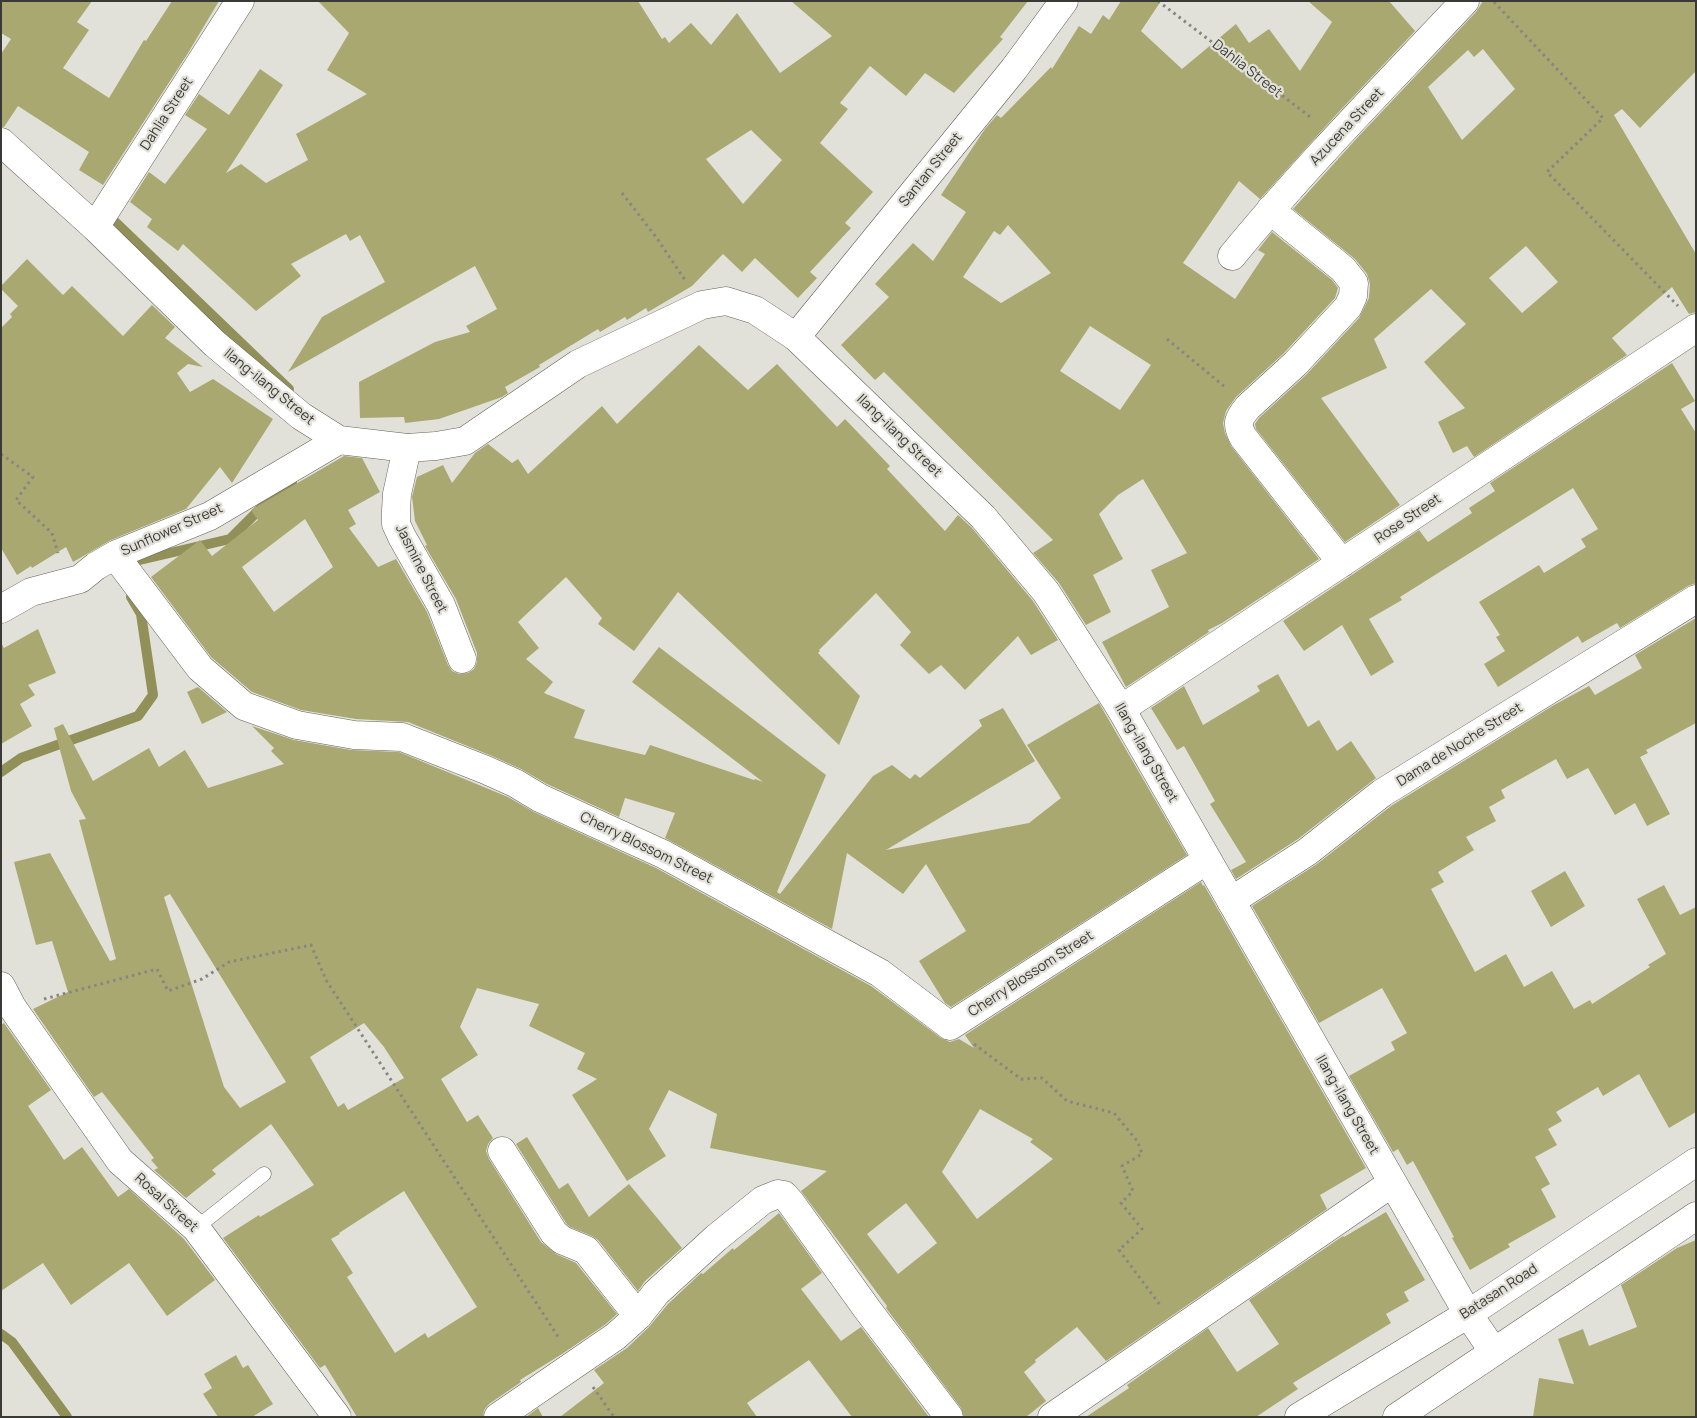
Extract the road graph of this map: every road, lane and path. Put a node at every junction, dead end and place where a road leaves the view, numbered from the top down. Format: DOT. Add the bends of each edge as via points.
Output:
graph roads {
  1 [pos="240,1"];
  2 [pos="1064,1"];
  3 [pos="1158,1"];
  4 [pos="1465,1"];
  5 [pos="1494,1"];
  6 [pos="1336,138"];
  7 [pos="1,142"];
  8 [pos="622,193"];
  9 [pos="1270,210"];
  10 [pos="95,227"];
  11 [pos="1232,256"];
  12 [pos="702,305"];
  13 [pos="1689,319"];
  14 [pos="796,337"];
  15 [pos="1167,339"];
  16 [pos="1248,407"];
  17 [pos="339,440"];
  18 [pos="407,448"];
  19 [pos="1,454"];
  20 [pos="1342,563"];
  21 [pos="123,565"];
  22 [pos="66,582"];
  23 [pos="1696,599"];
  24 [pos="1,609"];
  25 [pos="462,659"];
  26 [pos="1121,709"];
  27 [pos="1207,860"];
  28 [pos="1231,901"];
  29 [pos="7,996"];
  30 [pos="950,1026"];
  31 [pos="502,1151"];
  32 [pos="1696,1162"];
  33 [pos="264,1174"];
  34 [pos="1392,1184"];
  35 [pos="1696,1216"];
  36 [pos="196,1228"];
  37 [pos="1468,1314"];
  38 [pos="638,1316"];
  39 [pos="1179,1330"];
  40 [pos="1494,1352"];
  41 [pos="576,1364"];
  42 [pos="337,1417"];
  43 [pos="498,1417"];
  44 [pos="614,1417"];
  45 [pos="949,1417"];
  46 [pos="1052,1417"];
  47 [pos="1299,1417"];
  48 [pos="1396,1417"];
  1 -- 10 [label="street, Dahlia Street"];
  2 -- 14 [label="street, Santan Street" via="1014,69"];
  3 -- 6 [label="path, Dahlia Street"];
  4 -- 6 [label="street, Azucena Street"];
  5 -- 13 [label="path" via="1603,118 1547,172"];
  6 -- 9 [label="street, Azucena Street"];
  7 -- 10 [label="street, Ilang-ilang Street"];
  8 -- 12 [label="path"];
  9 -- 11 [label="street, Azucena Street"];
  9 -- 16 [label="street" via="1343,269 1354,283 1353,296 1348,307 1295,364"];
  10 -- 17 [label="street, Ilang-ilang Street" via="222,350 301,416"];
  12 -- 14 [label="street, Ilang-ilang Street" via="726,300 755,310"];
  12 -- 18 [label="street, Ilang-ilang Street" via="578,364 465,441"];
  13 -- 20 [label="street, Rose Street"];
  14 -- 26 [label="street, Ilang-ilang Street" via="983,517 1046,592"];
  15 -- 16 [label="path"];
  16 -- 20 [label="street" via="1238,422 1243,437"];
  17 -- 18 [label="street, Ilang-ilang Street"];
  17 -- 21 [label="street, Sunflower Street"];
  18 -- 25 [label="street, Jasmine Street" via="396,524 441,605"];
  19 -- 22 [label="path" via="32,477 16,500 52,533"];
  20 -- 26 [label="street, Rose Street"];
  21 -- 22 [label="street, Sunflower Street" via="96,566 80,579"];
  21 -- 30 [label="street, Cherry Blossom Street" via="200,668 244,706 297,725 354,735 402,737 515,783 540,798 663,854 880,972"];
  22 -- 24 [label="street, Sunflower Street" via="30,592"];
  23 -- 28 [label="street, Dama de Noche Street" via="1382,794 1307,852"];
  26 -- 27 [label="street, Ilang-ilang Street"];
  27 -- 28 [label="street, Ilang-ilang Street"];
  27 -- 30 [label="street, Cherry Blossom Street"];
  28 -- 34 [label="street, Ilang-ilang Street"];
  29 -- 36 [label="street, Rosal Street" via="120,1161"];
  29 -- 41 [label="path" via="157,969 168,990 202,980 229,962 311,945 326,980"];
  30 -- 39 [label="path" via="1021,1078 1042,1078 1067,1101 1114,1113 1138,1142 1142,1154 1122,1166 1133,1191 1120,1203 1142,1229 1119,1250"];
  31 -- 38 [label="street" via="554,1233 586,1250"];
  32 -- 37 [label="street, Batasan Road"];
  33 -- 36 [label="lane"];
  34 -- 37 [label="street, Ilang-ilang Street"];
  34 -- 39 [label="street"];
  35 -- 40 [label="street"];
  36 -- 42 [label="street, Rosal Street"];
  37 -- 40 [label="street, Ilang-ilang Street"];
  37 -- 47 [label="street, Batasan Road"];
  38 -- 41 [label="street"];
  38 -- 45 [label="street" via="656,1293 735,1222 773,1194 784,1195"];
  39 -- 46 [label="street"];
  40 -- 48 [label="street"];
  41 -- 43 [label="street"];
  41 -- 44 [label="path"];
}
